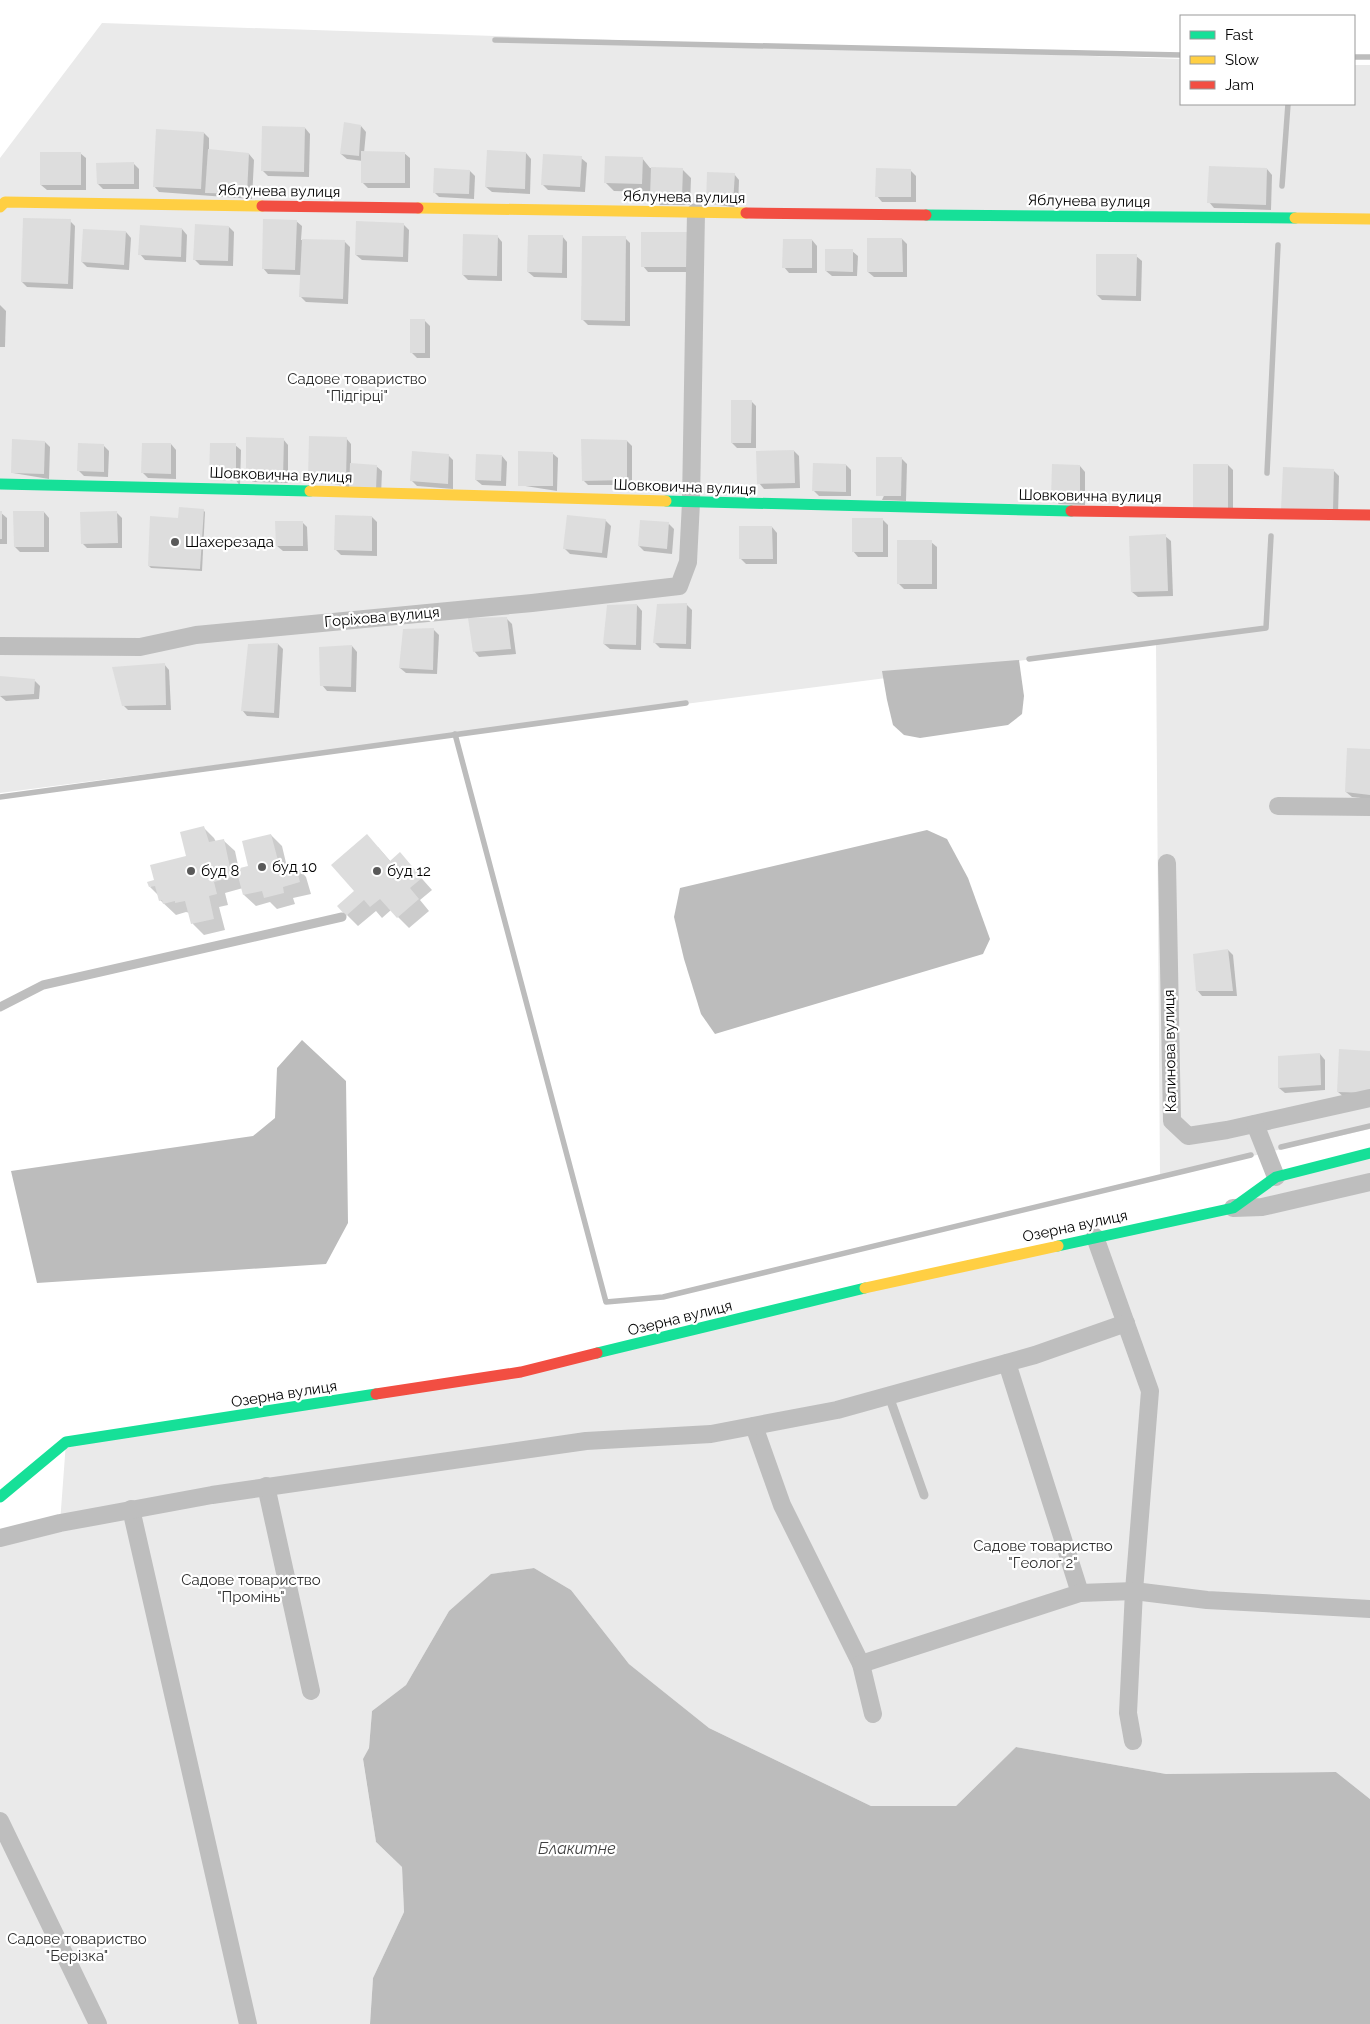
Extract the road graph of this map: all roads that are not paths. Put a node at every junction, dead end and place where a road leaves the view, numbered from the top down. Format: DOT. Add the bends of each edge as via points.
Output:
graph roads {
  1 [pos="0,208"];
  2 [pos="696,212"];
  3 [pos="1370,218"];
  4 [pos="0,484"];
  5 [pos="691,502"];
  6 [pos="1370,515"];
  7 [pos="0,646"];
  8 [pos="1278,806"];
  9 [pos="1370,807"];
  10 [pos="1166,863"];
  11 [pos="342,917"];
  12 [pos="0,1007"];
  13 [pos="1370,1098"];
  14 [pos="1255,1124"];
  15 [pos="1370,1154"];
  16 [pos="1276,1177"];
  17 [pos="1370,1182"];
  18 [pos="1233,1208"];
  19 [pos="1094,1237"];
  20 [pos="1126,1323"];
  21 [pos="1007,1363"];
  22 [pos="889,1396"];
  23 [pos="754,1426"];
  24 [pos="266,1486"];
  25 [pos="924,1495"];
  26 [pos="0,1497"];
  27 [pos="131,1510"];
  28 [pos="0,1538"];
  29 [pos="1134,1591"];
  30 [pos="1080,1592"];
  31 [pos="1370,1609"];
  32 [pos="861,1664"];
  33 [pos="311,1691"];
  34 [pos="873,1714"];
  35 [pos="1133,1741"];
  36 [pos="0,1821"];
  37 [pos="98,2024"];
  38 [pos="248,2024"];
  1 -- 2 [label="street, Яблунева вулиця" via="5,202"];
  2 -- 3 [label="street, Яблунева вулиця"];
  2 -- 5 [label="street"];
  4 -- 5 [label="street, Шовковична вулиця"];
  5 -- 6 [label="street, Шовковична вулиця"];
  5 -- 7 [label="street, Горіхова вулиця" via="688,562 679,586 196,634 140,647"];
  8 -- 9 [label="street"];
  10 -- 14 [label="street, Калинова вулиця" via="1172,1121 1188,1136"];
  11 -- 12 [label="lane" via="43,985"];
  13 -- 14 [label="street, Калинова вулиця"];
  14 -- 16 [label="street"];
  15 -- 16 [label="street, Озерна вулиця"];
  16 -- 18 [label="street, Озерна вулиця"];
  17 -- 18 [label="street" via="1262,1207"];
  18 -- 19 [label="street, Озерна вулиця"];
  19 -- 20 [label="street"];
  19 -- 26 [label="street, Озерна вулиця" via="840,1293 521,1372 66,1442"];
  20 -- 21 [label="street"];
  20 -- 29 [label="street" via="1150,1391"];
  21 -- 22 [label="street"];
  21 -- 30 [label="street"];
  22 -- 23 [label="street"];
  22 -- 25 [label="lane"];
  23 -- 24 [label="street" via="711,1434 586,1440"];
  23 -- 32 [label="street" via="782,1505"];
  24 -- 27 [label="street"];
  24 -- 33 [label="street"];
  27 -- 28 [label="street"];
  27 -- 38 [label="street"];
  29 -- 30 [label="street"];
  29 -- 31 [label="street" via="1207,1600"];
  29 -- 35 [label="street" via="1128,1713"];
  30 -- 32 [label="street"];
  32 -- 34 [label="street"];
  36 -- 37 [label="street"];
}
